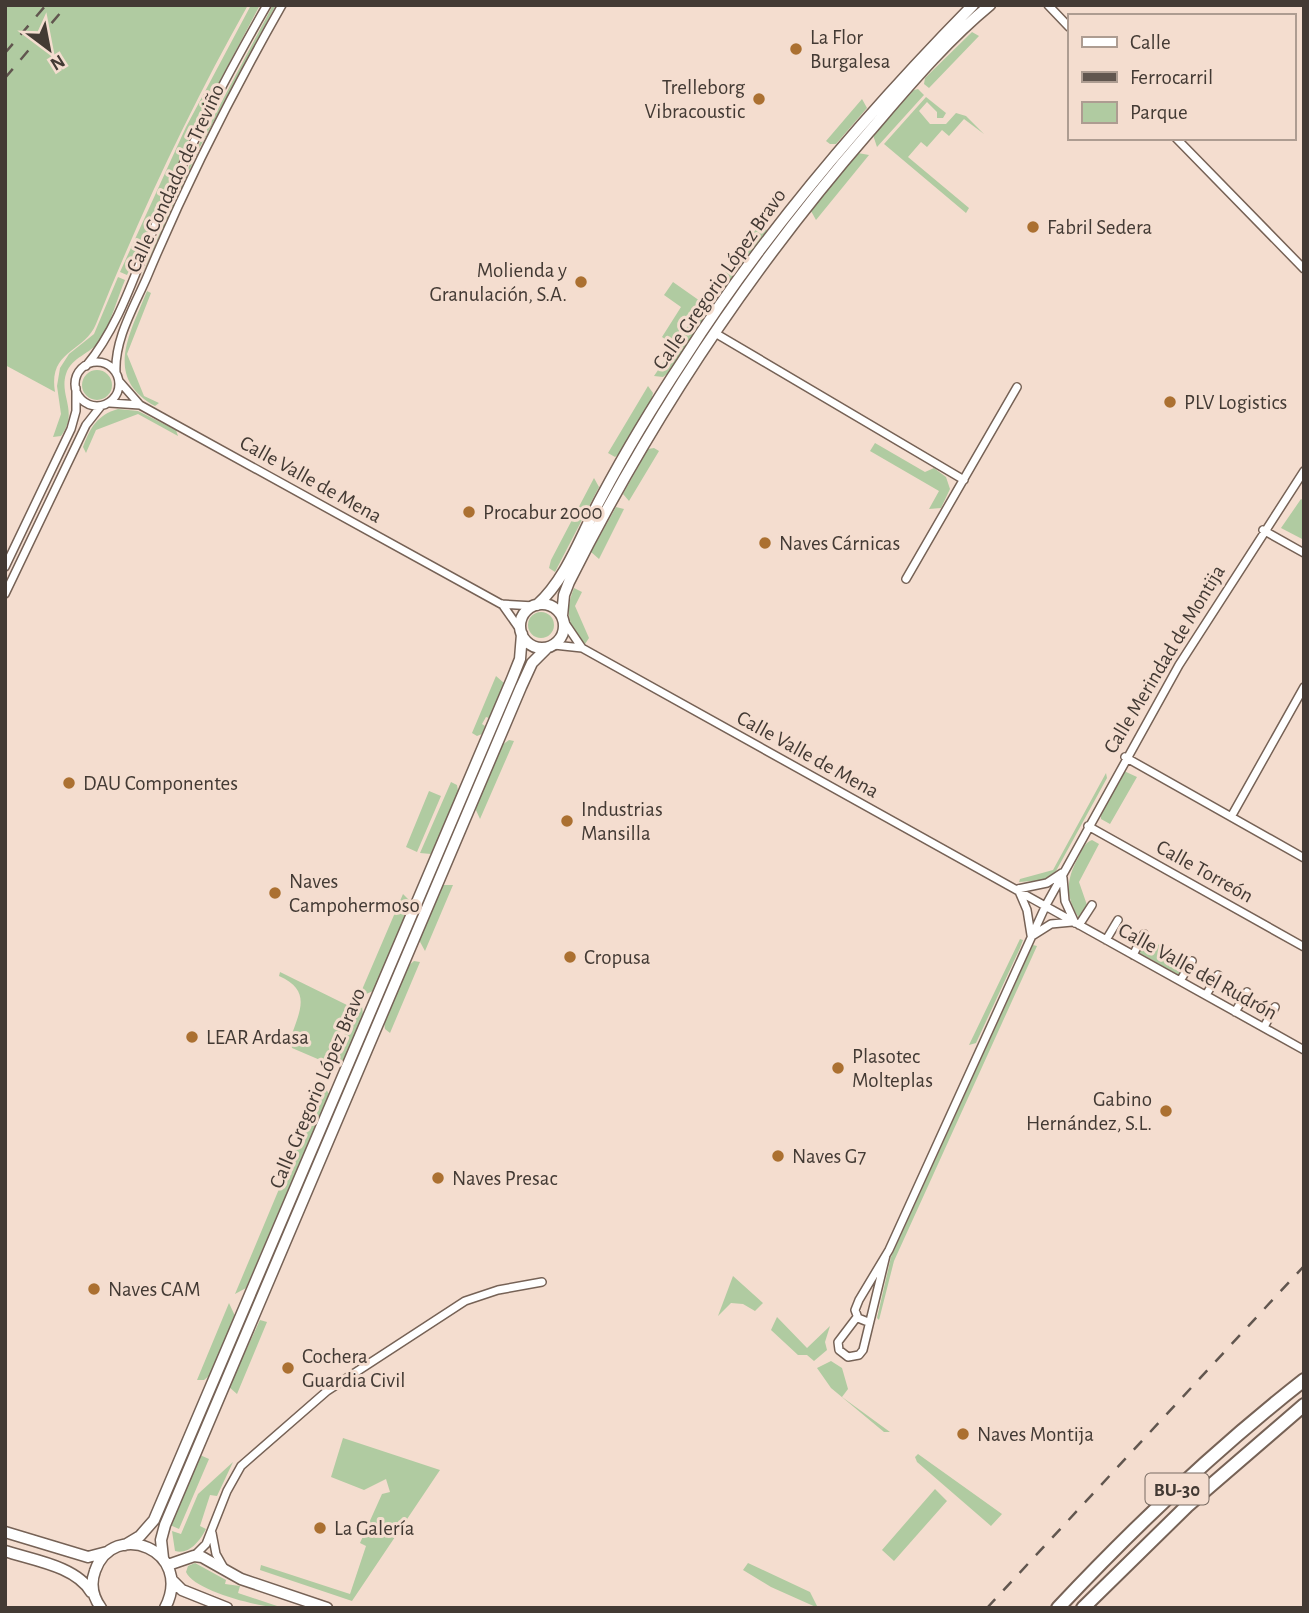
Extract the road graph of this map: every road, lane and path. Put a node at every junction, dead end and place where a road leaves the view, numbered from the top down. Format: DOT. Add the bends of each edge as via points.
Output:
graph roads {
  1 [pos="267,5"];
  2 [pos="282,5"];
  3 [pos="973,5"];
  4 [pos="990,5"];
  5 [pos="1048,5"];
  6 [pos="1068,26"];
  7 [pos="1178,140"];
  8 [pos="1304,269"];
  9 [pos="715,332"];
  10 [pos="86,366"];
  11 [pos="116,373"];
  12 [pos="119,381"];
  13 [pos="1017,387"];
  14 [pos="76,388"];
  15 [pos="105,404"];
  16 [pos="140,405"];
  17 [pos="1304,471"];
  18 [pos="964,480"];
  19 [pos="1263,530"];
  20 [pos="1304,554"];
  21 [pos="5,567"];
  22 [pos="906,579"];
  23 [pos="5,594"];
  24 [pos="501,604"];
  25 [pos="535,606"];
  26 [pos="562,618"];
  27 [pos="521,633"];
  28 [pos="550,646"];
  29 [pos="582,648"];
  30 [pos="1304,687"];
  31 [pos="1125,757"];
  32 [pos="1231,817"];
  33 [pos="1088,826"];
  34 [pos="1304,858"];
  35 [pos="1064,872"];
  36 [pos="1017,889"];
  37 [pos="1046,905"];
  38 [pos="1092,905"];
  39 [pos="1118,920"];
  40 [pos="1078,924"];
  41 [pos="1144,934"];
  42 [pos="1031,937"];
  43 [pos="1106,940"];
  44 [pos="1304,947"];
  45 [pos="1133,955"];
  46 [pos="1192,961"];
  47 [pos="1218,975"];
  48 [pos="1180,981"];
  49 [pos="1247,992"];
  50 [pos="1206,995"];
  51 [pos="1275,1007"];
  52 [pos="1235,1012"];
  53 [pos="1264,1027"];
  54 [pos="1303,1048"];
  55 [pos="887,1254"];
  56 [pos="542,1282"];
  57 [pos="857,1317"];
  58 [pos="868,1322"];
  59 [pos="1304,1380"];
  60 [pos="1304,1405"];
  61 [pos="5,1532"];
  62 [pos="212,1533"];
  63 [pos="125,1545"];
  64 [pos="111,1550"];
  65 [pos="5,1551"];
  66 [pos="194,1556"];
  67 [pos="166,1562"];
  68 [pos="226,1571"];
  69 [pos="172,1580"];
  70 [pos="100,1606"];
  71 [pos="165,1608"];
  72 [pos="227,1608"];
  73 [pos="327,1608"];
  74 [pos="1058,1608"];
  75 [pos="1083,1608"];
  1 -- 10 [label="street, Calle Condado de Treviño" via="196,139 110,332"];
  2 -- 11 [label="street, Calle Condado de Treviño" via="173,216 117,348"];
  3 -- 25 [label="main road, Calle Gregorio López Bravo" via="835,155 744,271 665,389 554,587"];
  4 -- 9 [label="main road, Calle Gregorio López Bravo" via="914,80 842,163"];
  5 -- 6 [label="street"];
  7 -- 8 [label="street"];
  9 -- 18 [label="street, Calle Gregorio López Bravo"];
  9 -- 26 [label="main road, Calle Gregorio López Bravo" via="607,509 569,582"];
  10 -- 11 [label="street" via="99,362"];
  10 -- 14 [label="street" via="77,375"];
  11 -- 12 [label="street"];
  12 -- 15 [label="street" via="117,394"];
  12 -- 16 [label="street, Calle Valle de Mena"];
  13 -- 18 [label="street"];
  14 -- 15 [label="street" via="82,400"];
  14 -- 21 [label="street" via="71,429"];
  15 -- 16 [label="street, Calle Valle de Mena"];
  15 -- 23 [label="street" via="86,425"];
  16 -- 24 [label="street, Calle Valle de Mena"];
  17 -- 19 [label="street, Calle Merindad de Montija"];
  18 -- 22 [label="street"];
  19 -- 20 [label="street"];
  19 -- 31 [label="street, Calle Merindad de Montija"];
  24 -- 25 [label="street, Calle Valle de Mena"];
  24 -- 27 [label="street, Calle Valle de Mena"];
  25 -- 26 [label="main road" via="553,607"];
  25 -- 27 [label="main road" via="523,616"];
  26 -- 28 [label="main road" via="563,632"];
  26 -- 29 [label="street, Calle Valle de Mena"];
  27 -- 28 [label="main road" via="532,646"];
  27 -- 63 [label="main road, Calle Gregorio López Bravo" via="520,659 512,679 169,1484 150,1527"];
  28 -- 29 [label="street, Calle Valle de Mena"];
  28 -- 67 [label="main road, Calle Gregorio López Bravo" via="532,663 521,687 164,1525 161,1540"];
  29 -- 36 [label="street, Calle Valle de Mena"];
  30 -- 32 [label="street"];
  31 -- 32 [label="street"];
  31 -- 33 [label="street, Calle Merindad de Montija"];
  32 -- 34 [label="street"];
  33 -- 35 [label="street, Calle Merindad de Montija"];
  33 -- 44 [label="street, Calle Torreón"];
  35 -- 36 [label="street" via="1047,883"];
  35 -- 37 [label="street, Calle Merindad de Montija"];
  35 -- 40 [label="street" via="1065,901"];
  36 -- 37 [label="street, Calle Valle de Mena"];
  36 -- 42 [label="street" via="1027,910"];
  37 -- 40 [label="street, Calle Valle del Rudrón"];
  37 -- 42 [label="street, Calle Merindad de Montija"];
  38 -- 40 [label="street"];
  39 -- 43 [label="street"];
  40 -- 42 [label="street" via="1051,924"];
  40 -- 43 [label="street, Calle Valle del Rudrón"];
  41 -- 45 [label="street"];
  42 -- 55 [label="street, Calle Merindad de Montija"];
  43 -- 45 [label="street, Calle Valle del Rudrón"];
  45 -- 48 [label="street, Calle Valle del Rudrón"];
  46 -- 48 [label="street"];
  47 -- 50 [label="street"];
  48 -- 50 [label="street, Calle Valle del Rudrón"];
  49 -- 52 [label="street"];
  50 -- 52 [label="street, Calle Valle del Rudrón"];
  51 -- 53 [label="street"];
  52 -- 53 [label="street, Calle Valle del Rudrón"];
  53 -- 54 [label="street, Calle Valle del Rudrón"];
  55 -- 57 [label="street, Calle Merindad de Montija" via="859,1300"];
  55 -- 58 [label="street, Calle Merindad de Montija"];
  56 -- 62 [label="street" via="466,1301 327,1391 241,1466"];
  57 -- 58 [label="street"];
  57 -- 58 [label="street, Calle Merindad de Montija" via="839,1337 844,1355 855,1357 863,1350"];
  59 -- 74 [label="highway, BU-30" via="1242,1429"];
  60 -- 75 [label="highway, BU-30" via="1203,1490"];
  61 -- 64 [label="main road, Calle Gregorio López Bravo" via="88,1557"];
  62 -- 66 [label="street"];
  62 -- 68 [label="street" via="216,1554"];
  63 -- 64 [label="main road, Calle Gregorio López Bravo"];
  63 -- 67 [label="main road" via="149,1547"];
  64 -- 70 [label="main road" via="93,1575"];
  65 -- 70 [label="main road" via="74,1574"];
  66 -- 67 [label="main road"];
  66 -- 68 [label="main road"];
  67 -- 69 [label="main road, Calle Gregorio López Bravo"];
  68 -- 73 [label="main road"];
  69 -- 71 [label="main road"];
  69 -- 72 [label="main road" via="182,1590"];
}
